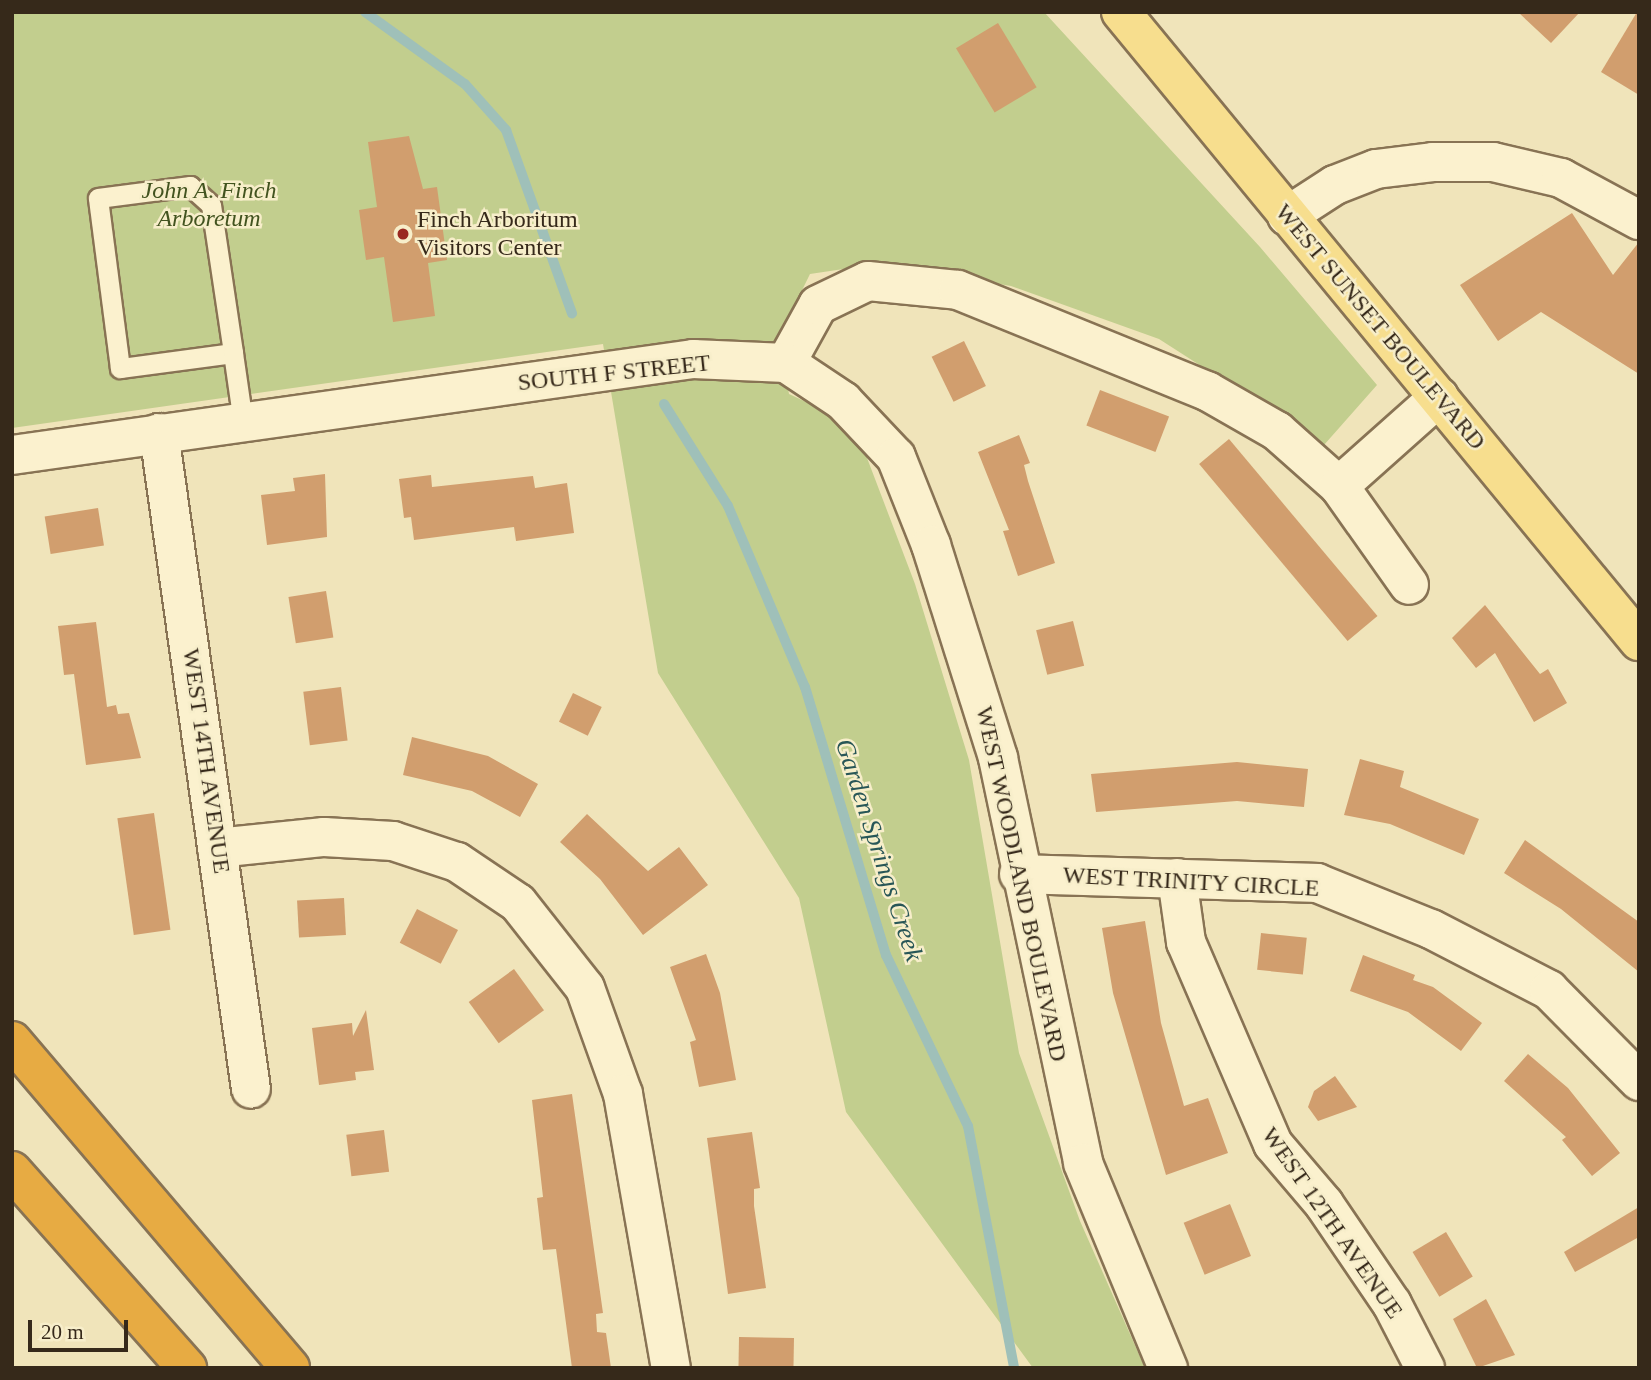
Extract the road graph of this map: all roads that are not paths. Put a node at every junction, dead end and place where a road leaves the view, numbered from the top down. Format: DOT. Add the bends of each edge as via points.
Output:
graph roads {
  1 [pos="1121,12"];
  2 [pos="1287,216"];
  3 [pos="1639,220"];
  4 [pos="233,353"];
  5 [pos="786,363"];
  6 [pos="1439,397"];
  7 [pos="243,422"];
  8 [pos="159,433"];
  9 [pos="12,455"];
  10 [pos="1339,486"];
  11 [pos="1409,585"];
  12 [pos="1639,641"];
  13 [pos="217,848"];
  14 [pos="1019,874"];
  15 [pos="1177,878"];
  16 [pos="12,1041"];
  17 [pos="1639,1082"];
  18 [pos="251,1089"];
  19 [pos="12,1171"];
  20 [pos="187,1368"];
  21 [pos="290,1368"];
  22 [pos="671,1368"];
  23 [pos="1168,1368"];
  24 [pos="1425,1368"];
  1 -- 2 [label="main road, WEST SUNSET BOULEVARD"];
  2 -- 3 [label="street" via="1335,185 1377,169 1433,162 1493,162 1561,178"];
  2 -- 6 [label="main road, WEST SUNSET BOULEVARD"];
  4 -- 4 [label="lane" via="211,205 190,186 98,198 120,368"];
  4 -- 7 [label="lane"];
  5 -- 7 [label="street, SOUTH F STREET" via="693,359"];
  5 -- 10 [label="street" via="818,305 868,281 958,290 1207,391 1277,431"];
  5 -- 14 [label="street, WEST WOODLAND BOULEVARD" via="843,401 896,457 962,635 998,758"];
  6 -- 10 [label="street"];
  6 -- 12 [label="main road, WEST SUNSET BOULEVARD"];
  7 -- 8 [label="street, SOUTH F STREET"];
  8 -- 9 [label="street, SOUTH F STREET"];
  8 -- 13 [label="street, WEST 14TH AVENUE"];
  10 -- 11 [label="street"];
  13 -- 18 [label="street, WEST 14TH AVENUE"];
  13 -- 22 [label="street" via="324,837 393,841 457,862 518,903 585,988 623,1094"];
  14 -- 15 [label="street, WEST TRINITY CIRCLE"];
  14 -- 23 [label="street, WEST WOODLAND BOULEVARD" via="1083,1163"];
  15 -- 17 [label="street, WEST TRINITY CIRCLE" via="1317,883 1431,929 1549,990"];
  15 -- 24 [label="street, WEST 12TH AVENUE" via="1186,942 1273,1144 1332,1215 1392,1304"];
  16 -- 21 [label="highway"];
  19 -- 20 [label="highway"];
}
